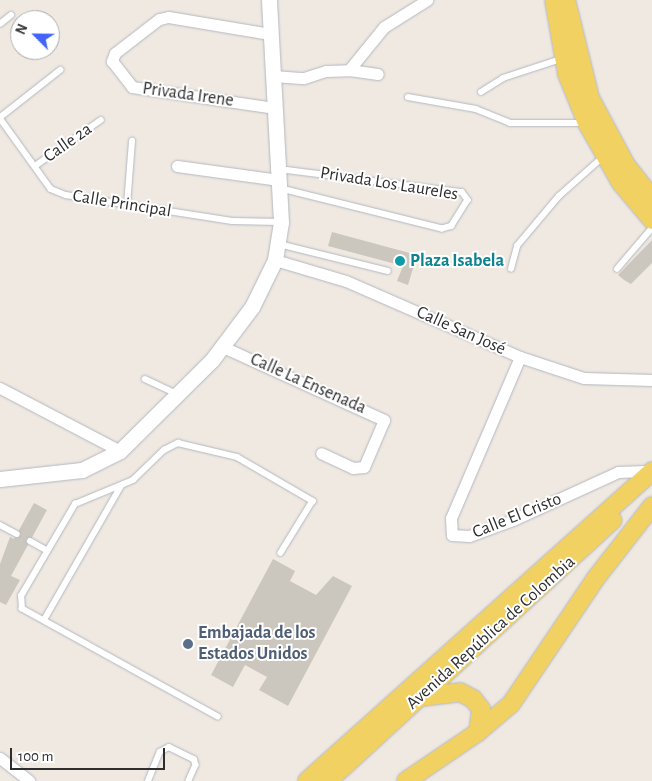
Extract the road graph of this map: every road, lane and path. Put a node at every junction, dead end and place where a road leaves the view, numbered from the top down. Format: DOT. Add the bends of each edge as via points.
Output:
graph roads {
  1 [pos="269,0"];
  2 [pos="427,0"];
  3 [pos="554,0"];
  4 [pos="566,0"];
  5 [pos="270,34"];
  6 [pos="563,58"];
  7 [pos="61,70"];
  8 [pos="349,70"];
  9 [pos="378,74"];
  10 [pos="273,76"];
  11 [pos="481,92"];
  12 [pos="408,97"];
  13 [pos="275,108"];
  14 [pos="0,118"];
  15 [pos="101,120"];
  16 [pos="587,123"];
  17 [pos="132,141"];
  18 [pos="603,157"];
  19 [pos="35,166"];
  20 [pos="177,166"];
  21 [pos="279,179"];
  22 [pos="647,197"];
  23 [pos="127,205"];
  24 [pos="652,220"];
  25 [pos="281,222"];
  26 [pos="652,228"];
  27 [pos="279,244"];
  28 [pos="275,260"];
  29 [pos="511,269"];
  30 [pos="617,269"];
  31 [pos="388,272"];
  32 [pos="223,347"];
  33 [pos="520,357"];
  34 [pos="145,379"];
  35 [pos="652,380"];
  36 [pos="0,388"];
  37 [pos="177,394"];
  38 [pos="120,451"];
  39 [pos="321,453"];
  40 [pos="652,475"];
  41 [pos="0,479"];
  42 [pos="121,486"];
  43 [pos="652,506"];
  44 [pos="0,525"];
  45 [pos="17,534"];
  46 [pos="30,541"];
  47 [pos="46,550"];
  48 [pos="281,552"];
  49 [pos="44,620"];
  50 [pos="421,697"];
  51 [pos="218,717"];
  52 [pos="478,732"];
  53 [pos="0,758"];
  54 [pos="19,778"];
  55 [pos="148,781"];
  56 [pos="189,781"];
  57 [pos="306,781"];
  58 [pos="328,781"];
  59 [pos="406,781"];
  1 -- 5 [label="main road"];
  2 -- 8 [label="street" via="384,27"];
  3 -- 6 [label="main road"];
  4 -- 22 [label="main road" via="590,98"];
  5 -- 10 [label="main road"];
  5 -- 13 [label="street, Privada Irene" via="168,17 159,19 115,53 112,61 132,87"];
  6 -- 11 [label="lane" via="503,78"];
  6 -- 16 [label="main road"];
  7 -- 14 [label="lane"];
  8 -- 9 [label="street"];
  8 -- 10 [label="street" via="326,71 304,78"];
  10 -- 13 [label="main road"];
  12 -- 16 [label="lane" via="476,109 510,124"];
  13 -- 21 [label="main road"];
  14 -- 19 [label="lane, Calle Principal"];
  15 -- 19 [label="lane, Calle 2a"];
  16 -- 18 [label="main road"];
  17 -- 23 [label="lane"];
  18 -- 22 [label="main road"];
  18 -- 29 [label="lane" via="559,196 517,246"];
  19 -- 23 [label="lane, Calle Principal" via="57,193"];
  20 -- 21 [label="street"];
  21 -- 21 [label="lane, Privada Los Laureles" via="442,229 452,226 468,200 462,192"];
  21 -- 25 [label="main road"];
  22 -- 24 [label="main road"];
  23 -- 25 [label="lane, Calle Principal" via="257,224"];
  25 -- 27 [label="main road"];
  26 -- 30 [label="lane"];
  27 -- 28 [label="main road"];
  27 -- 31 [label="lane"];
  28 -- 32 [label="main road" via="252,308"];
  28 -- 33 [label="street, Calle San José" via="346,281"];
  32 -- 37 [label="main road"];
  32 -- 39 [label="street, Calle La Ensenada" via="384,420 364,467 353,468"];
  33 -- 35 [label="street, Calle San José" via="584,378"];
  33 -- 40 [label="street, Calle El Cristo" via="451,518 452,535 469,536 513,520 618,472"];
  34 -- 37 [label="lane"];
  36 -- 38 [label="street"];
  37 -- 38 [label="main road"];
  38 -- 41 [label="main road" via="82,470"];
  40 -- 50 [label="main road, Avenida República de Colombia"];
  40 -- 57 [label="main road"];
  42 -- 47 [label="lane" via="75,504"];
  42 -- 48 [label="lane" via="173,444 193,444 224,452 313,501"];
  42 -- 49 [label="lane"];
  43 -- 52 [label="main road, Avenida República de Colombia" via="596,578 511,704"];
  44 -- 45 [label="lane"];
  46 -- 47 [label="lane"];
  47 -- 49 [label="lane" via="20,603"];
  49 -- 51 [label="lane"];
  50 -- 52 [label="main road" via="460,692 473,699 481,708"];
  50 -- 58 [label="main road, Avenida República de Colombia"];
  52 -- 59 [label="main road, Avenida República de Colombia"];
  53 -- 54 [label="street"];
  55 -- 56 [label="lane" via="160,752 169,747 194,759 196,765"];
}
